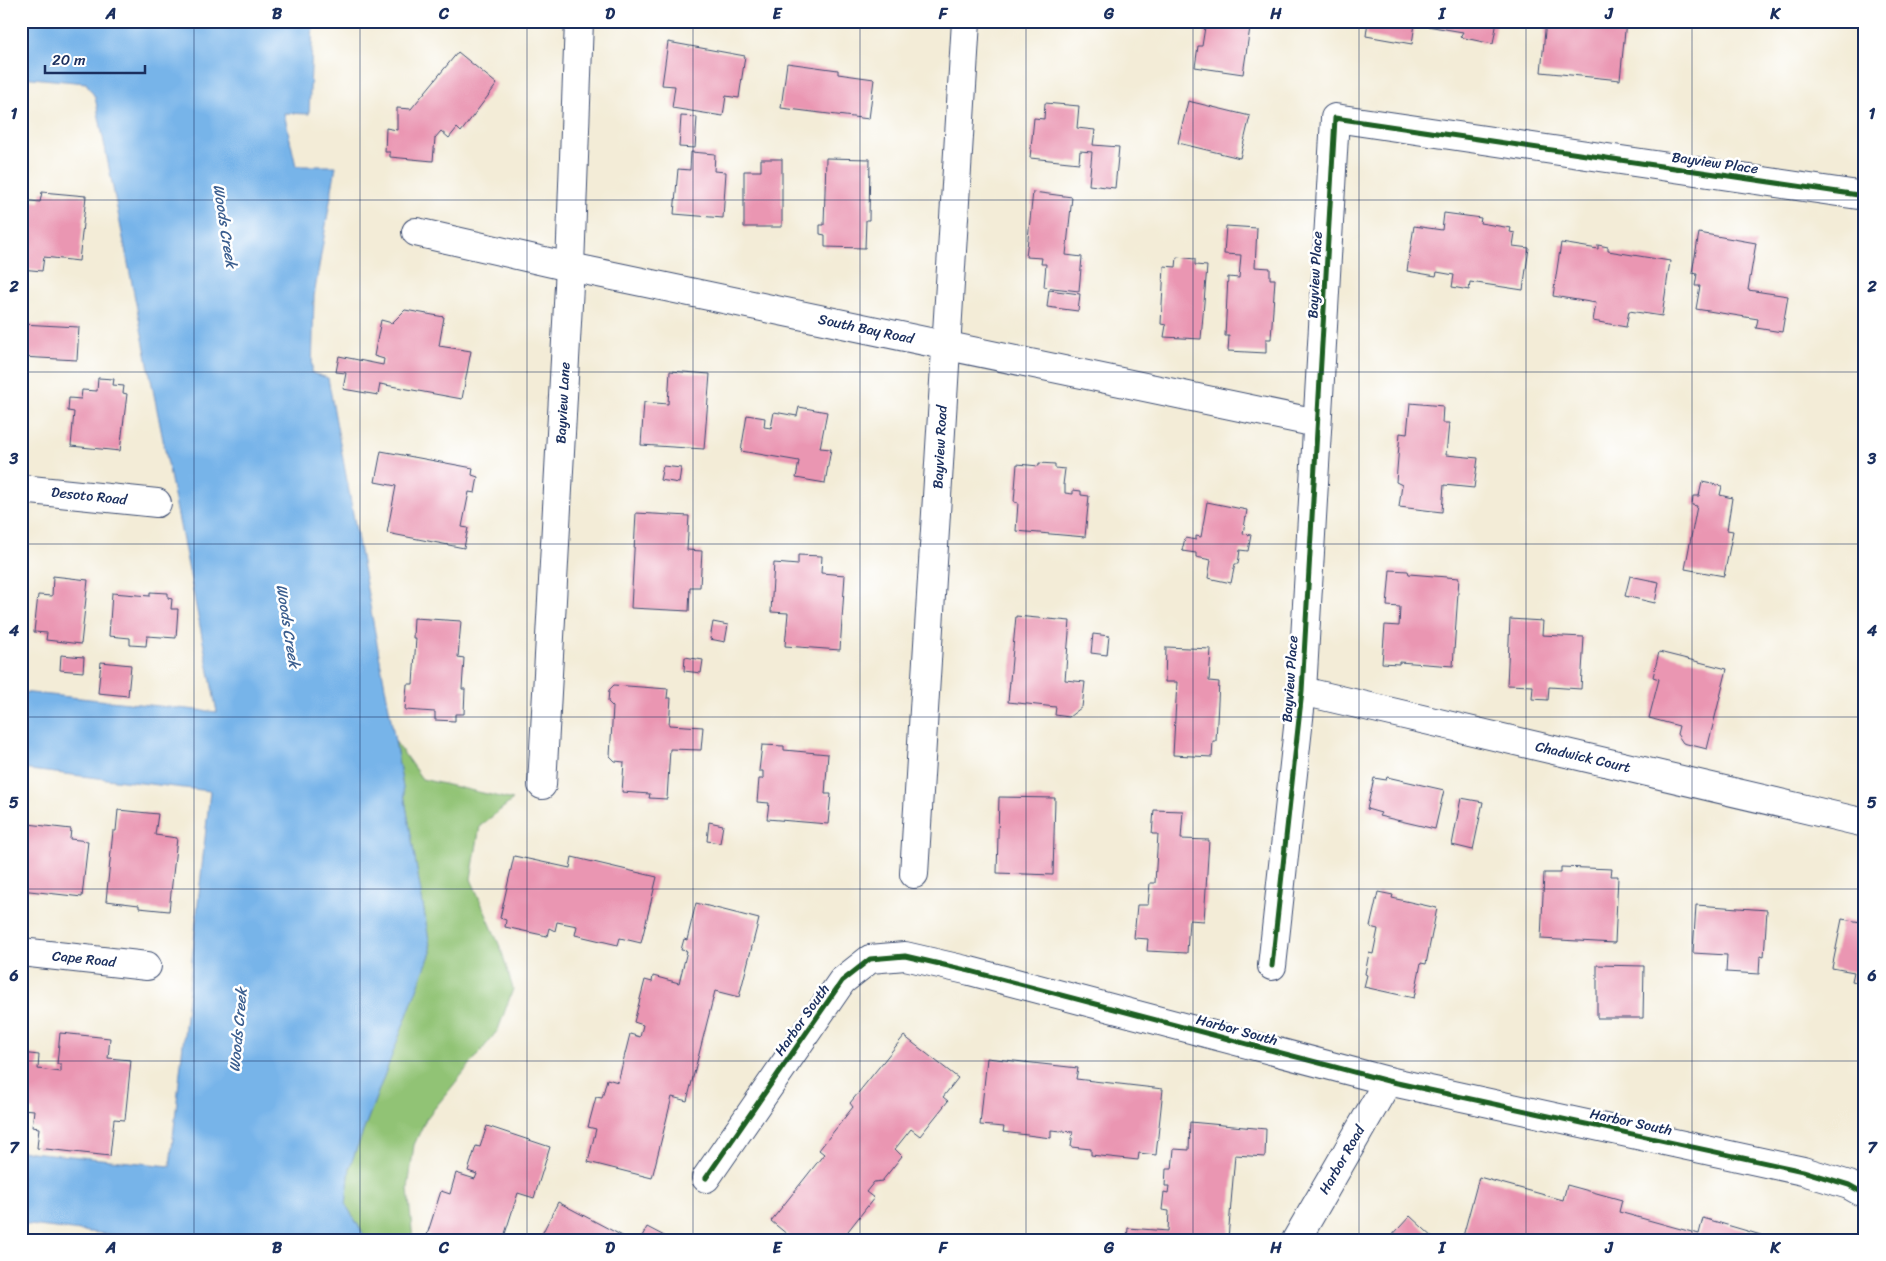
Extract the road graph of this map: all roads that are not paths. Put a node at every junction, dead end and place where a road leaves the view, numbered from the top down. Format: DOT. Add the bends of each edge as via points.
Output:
graph roads {
  1 [pos="579,21"];
  2 [pos="966,21"];
  3 [pos="1865,196"];
  4 [pos="416,232"];
  5 [pos="570,267"];
  6 [pos="946,346"];
  7 [pos="1317,424"];
  8 [pos="21,489"];
  9 [pos="156,503"];
  10 [pos="1302,691"];
  11 [pos="542,785"];
  12 [pos="1865,823"];
  13 [pos="914,874"];
  14 [pos="21,952"];
  15 [pos="147,966"];
  16 [pos="1272,966"];
  17 [pos="1388,1081"];
  18 [pos="706,1178"];
  19 [pos="1865,1194"];
  20 [pos="1296,1240"];
  1 -- 5 [label="street, Bayview Lane"];
  2 -- 6 [label="street, Bayview Road"];
  3 -- 7 [label="street, Bayview Place" via="1335,118"];
  4 -- 5 [label="street, South Bay Road"];
  5 -- 6 [label="street, South Bay Road"];
  5 -- 11 [label="street, Bayview Lane"];
  6 -- 7 [label="street, South Bay Road"];
  6 -- 13 [label="street, Bayview Road"];
  7 -- 10 [label="street, Bayview Place"];
  8 -- 9 [label="street, Desoto Road"];
  10 -- 12 [label="street, Chadwick Court"];
  10 -- 16 [label="street, Bayview Place"];
  14 -- 15 [label="street, Cape Road"];
  17 -- 18 [label="street, Harbor South" via="952,967 905,956 870,959 842,981"];
  17 -- 19 [label="street, Harbor South" via="1803,1171 1849,1185"];
  17 -- 20 [label="street, Harbor Road"];
}
